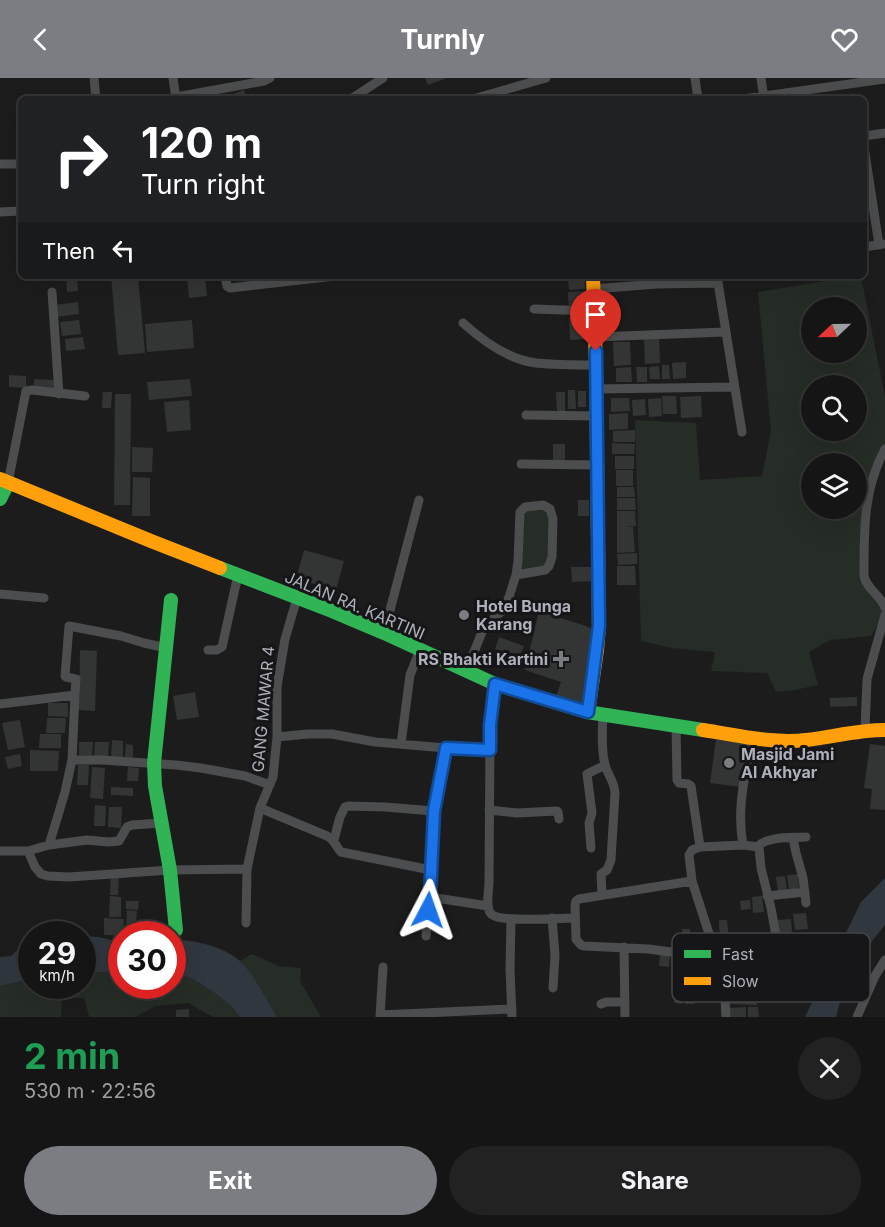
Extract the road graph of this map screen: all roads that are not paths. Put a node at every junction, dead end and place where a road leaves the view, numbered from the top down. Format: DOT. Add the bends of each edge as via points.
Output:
graph roads {
  1 [pos="94,78"];
  2 [pos="173,78"];
  3 [pos="270,78"];
  4 [pos="383,78"];
  5 [pos="546,78"];
  6 [pos="695,78"];
  7 [pos="761,78"];
  8 [pos="885,79"];
  9 [pos="96,96"];
  10 [pos="176,96"];
  11 [pos="186,96"];
  12 [pos="356,96"];
  13 [pos="483,96"];
  14 [pos="698,96"];
  15 [pos="764,96"];
  16 [pos="771,96"];
  17 [pos="885,133"];
  18 [pos="867,136"];
  19 [pos="867,163"];
  20 [pos="0,164"];
  21 [pos="18,164"];
  22 [pos="18,211"];
  23 [pos="0,212"];
  24 [pos="882,244"];
  25 [pos="867,246"];
  26 [pos="226,279"];
  27 [pos="289,279"];
  28 [pos="718,279"];
  29 [pos="274,280"];
  30 [pos="657,280"];
  31 [pos="673,280"];
  32 [pos="593,282"];
  33 [pos="52,292"];
  34 [pos="534,309"];
  35 [pos="594,311"];
  36 [pos="463,323"];
  37 [pos="725,332"];
  38 [pos="595,337"];
  39 [pos="596,365"];
  40 [pos="734,387"];
  41 [pos="596,390"];
  42 [pos="58,394"];
  43 [pos="85,396"];
  44 [pos="526,414"];
  45 [pos="597,416"];
  46 [pos="741,432"];
  47 [pos="885,449"];
  48 [pos="521,464"];
  49 [pos="597,465"];
  50 [pos="881,466"];
  51 [pos="4,481"];
  52 [pos="0,499"];
  53 [pos="419,500"];
  54 [pos="238,574"];
  55 [pos="516,575"];
  56 [pos="0,594"];
  57 [pos="44,598"];
  58 [pos="171,600"];
  59 [pos="296,600"];
  60 [pos="885,608"];
  61 [pos="885,615"];
  62 [pos="384,633"];
  63 [pos="166,648"];
  64 [pos="208,650"];
  65 [pos="420,650"];
  66 [pos="466,672"];
  67 [pos="495,684"];
  68 [pos="75,695"];
  69 [pos="0,704"];
  70 [pos="588,712"];
  71 [pos="603,715"];
  72 [pos="676,726"];
  73 [pos="866,730"];
  74 [pos="885,730"];
  75 [pos="277,737"];
  76 [pos="751,737"];
  77 [pos="401,744"];
  78 [pos="446,748"];
  79 [pos="490,750"];
  80 [pos="72,760"];
  81 [pos="154,763"];
  82 [pos="605,765"];
  83 [pos="270,785"];
  84 [pos="260,808"];
  85 [pos="489,810"];
  86 [pos="434,811"];
  87 [pos="559,819"];
  88 [pos="161,824"];
  89 [pos="806,837"];
  90 [pos="794,838"];
  91 [pos="334,840"];
  92 [pos="743,844"];
  93 [pos="49,845"];
  94 [pos="758,846"];
  95 [pos="700,847"];
  96 [pos="591,848"];
  97 [pos="0,851"];
  98 [pos="28,851"];
  99 [pos="247,868"];
  100 [pos="170,870"];
  101 [pos="430,870"];
  102 [pos="692,881"];
  103 [pos="430,895"];
  104 [pos="602,895"];
  105 [pos="767,896"];
  106 [pos="489,910"];
  107 [pos="552,918"];
  108 [pos="575,918"];
  109 [pos="511,920"];
  110 [pos="175,921"];
  111 [pos="246,923"];
  112 [pos="709,933"];
  113 [pos="775,933"];
  114 [pos="426,936"];
  115 [pos="624,947"];
  116 [pos="672,952"];
  117 [pos="885,960"];
  118 [pos="383,967"];
  119 [pos="870,987"];
  120 [pos="553,988"];
  121 [pos="625,1002"];
  122 [pos="725,1002"];
  123 [pos="864,1002"];
  124 [pos="601,1004"];
  125 [pos="512,1013"];
  126 [pos="443,1015"];
  127 [pos="380,1016"];
  128 [pos="626,1017"];
  129 [pos="726,1017"];
  130 [pos="857,1017"];
  1 -- 9 [label="street"];
  2 -- 10 [label="street"];
  3 -- 11 [label="street"];
  4 -- 12 [label="street"];
  5 -- 13 [label="street"];
  6 -- 14 [label="street"];
  7 -- 15 [label="street"];
  8 -- 16 [label="street"];
  17 -- 18 [label="street"];
  19 -- 24 [label="street"];
  20 -- 21 [label="street"];
  22 -- 23 [label="street"];
  24 -- 25 [label="street"];
  26 -- 29 [label="street" via="230,288"];
  27 -- 29 [label="street"];
  28 -- 31 [label="street"];
  28 -- 37 [label="street"];
  30 -- 31 [label="street"];
  30 -- 32 [label="street"];
  32 -- 35 [label="main road"];
  33 -- 42 [label="street"];
  34 -- 35 [label="street"];
  35 -- 38 [label="main road"];
  36 -- 39 [label="street" via="516,358 534,363"];
  37 -- 38 [label="street"];
  37 -- 40 [label="street"];
  38 -- 39 [label="main road"];
  39 -- 41 [label="main road"];
  40 -- 41 [label="street"];
  40 -- 46 [label="street"];
  41 -- 45 [label="main road"];
  42 -- 43 [label="street"];
  42 -- 51 [label="street" via="26,391"];
  44 -- 45 [label="street"];
  45 -- 49 [label="main road"];
  47 -- 50 [label="street"];
  48 -- 49 [label="street"];
  49 -- 70 [label="main road" via="599,626"];
  50 -- 60 [label="street" via="868,496 864,576"];
  51 -- 52 [label="main road"];
  51 -- 54 [label="main road, JALAN RA. KARTINI"];
  53 -- 62 [label="street"];
  54 -- 59 [label="main road, JALAN RA. KARTINI"];
  54 -- 64 [label="street" via="222,647"];
  55 -- 55 [label="street" via="549,566 553,519 550,509 525,507 520,512"];
  55 -- 66 [label="street" via="501,612 484,627"];
  56 -- 57 [label="street"];
  58 -- 63 [label="main road"];
  59 -- 62 [label="main road, JALAN RA. KARTINI"];
  59 -- 75 [label="street, GANG MAWAR 4" via="277,687"];
  61 -- 73 [label="street" via="867,680"];
  62 -- 65 [label="main road, JALAN RA. KARTINI"];
  63 -- 68 [label="street" via="69,626 65,676 76,679"];
  63 -- 81 [label="main road"];
  65 -- 66 [label="main road, JALAN RA. KARTINI"];
  65 -- 77 [label="street" via="410,675"];
  66 -- 67 [label="main road, JALAN RA. KARTINI"];
  67 -- 70 [label="main road, JALAN RA. KARTINI"];
  67 -- 79 [label="street"];
  68 -- 69 [label="street"];
  68 -- 80 [label="street"];
  70 -- 71 [label="main road, JALAN RA. KARTINI"];
  71 -- 72 [label="main road, JALAN RA. KARTINI"];
  71 -- 82 [label="street"];
  72 -- 76 [label="main road, JALAN RA. KARTINI"];
  72 -- 95 [label="street" via="677,780 692,786"];
  73 -- 74 [label="main road, JALAN RA. KARTINI"];
  73 -- 76 [label="main road, JALAN RA. KARTINI" via="806,741"];
  75 -- 77 [label="street" via="332,734"];
  75 -- 83 [label="street, GANG MAWAR 4"];
  76 -- 92 [label="street" via="740,814"];
  77 -- 78 [label="street"];
  78 -- 79 [label="street"];
  78 -- 86 [label="street"];
  79 -- 85 [label="street"];
  80 -- 81 [label="street"];
  80 -- 93 [label="street"];
  81 -- 83 [label="street" via="232,773"];
  81 -- 88 [label="main road"];
  82 -- 96 [label="street" via="587,774"];
  82 -- 104 [label="street" via="615,784 615,793 612,860 601,874"];
  83 -- 84 [label="street, GANG MAWAR 4"];
  84 -- 91 [label="street"];
  84 -- 99 [label="street, GANG MAWAR 4"];
  85 -- 87 [label="street" via="557,811"];
  85 -- 106 [label="street"];
  86 -- 91 [label="street" via="348,806 340,817"];
  86 -- 101 [label="street"];
  88 -- 93 [label="street" via="127,827 119,841"];
  88 -- 100 [label="main road"];
  89 -- 90 [label="street"];
  90 -- 94 [label="street"];
  90 -- 105 [label="street" via="805,897"];
  91 -- 101 [label="street" via="341,852"];
  92 -- 94 [label="street"];
  92 -- 95 [label="street"];
  93 -- 98 [label="street"];
  94 -- 105 [label="street"];
  95 -- 102 [label="street" via="690,855"];
  97 -- 98 [label="street"];
  98 -- 100 [label="street" via="35,867 48,876"];
  99 -- 100 [label="street"];
  99 -- 111 [label="street, GANG MAWAR 4"];
  100 -- 110 [label="main road"];
  101 -- 103 [label="street"];
  102 -- 104 [label="street"];
  102 -- 112 [label="street"];
  103 -- 106 [label="street"];
  103 -- 114 [label="street"];
  104 -- 108 [label="street" via="576,901"];
  105 -- 113 [label="street"];
  106 -- 109 [label="street" via="497,917"];
  107 -- 108 [label="street"];
  107 -- 109 [label="street"];
  107 -- 120 [label="street"];
  108 -- 115 [label="street" via="576,939 581,945"];
  109 -- 125 [label="street"];
  115 -- 116 [label="street"];
  115 -- 121 [label="street"];
  117 -- 119 [label="street"];
  118 -- 127 [label="street"];
  121 -- 124 [label="street"];
  121 -- 128 [label="street"];
  122 -- 129 [label="street"];
  123 -- 130 [label="street"];
  125 -- 126 [label="street"];
  126 -- 127 [label="street"];
}
